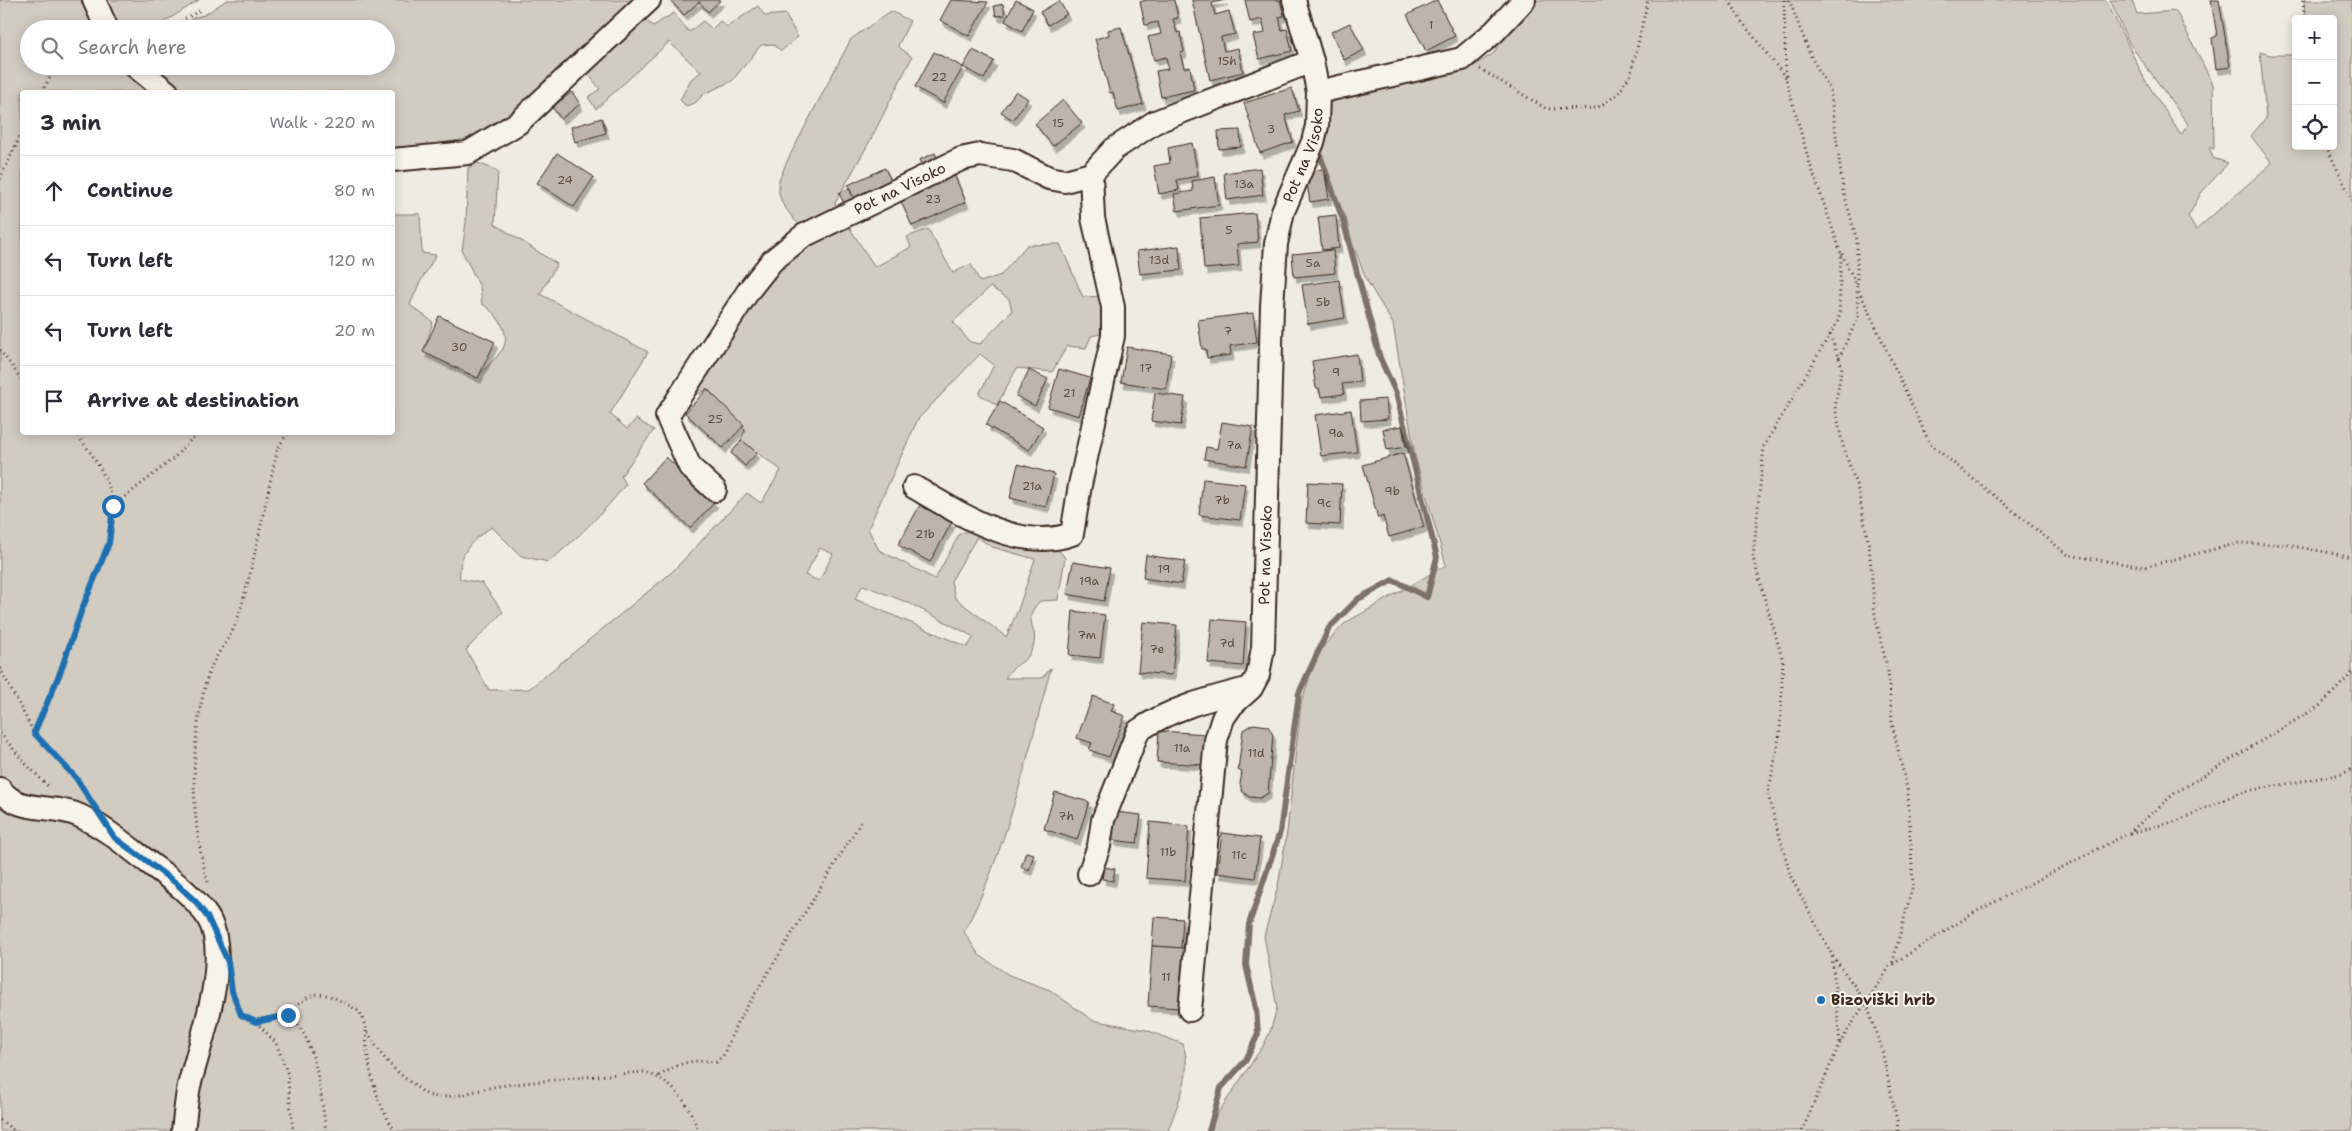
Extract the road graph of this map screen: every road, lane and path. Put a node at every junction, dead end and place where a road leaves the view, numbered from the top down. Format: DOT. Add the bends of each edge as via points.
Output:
graph roads {
  1 [pos="94,0"];
  2 [pos="649,0"];
  3 [pos="1294,0"];
  4 [pos="1524,0"];
  5 [pos="1648,0"];
  6 [pos="1729,0"];
  7 [pos="1784,0"];
  8 [pos="1789,0"];
  9 [pos="2303,0"];
  10 [pos="201,10"];
  11 [pos="2304,15"];
  12 [pos="103,20"];
  13 [pos="184,20"];
  14 [pos="1462,59"];
  15 [pos="1312,61"];
  16 [pos="51,75"];
  17 [pos="146,75"];
  18 [pos="1786,78"];
  19 [pos="43,90"];
  20 [pos="165,90"];
  21 [pos="1318,92"];
  22 [pos="20,136"];
  23 [pos="2328,150"];
  24 [pos="395,160"];
  25 [pos="1091,174"];
  26 [pos="0,179"];
  27 [pos="2352,200"];
  28 [pos="1841,253"];
  29 [pos="1830,334"];
  30 [pos="0,350"];
  31 [pos="1839,359"];
  32 [pos="20,377"];
  33 [pos="77,435"];
  34 [pos="195,435"];
  35 [pos="286,435"];
  36 [pos="914,487"];
  37 [pos="715,490"];
  38 [pos="113,506"];
  39 [pos="2352,557"];
  40 [pos="0,668"];
  41 [pos="2352,673"];
  42 [pos="1250,688"];
  43 [pos="0,733"];
  44 [pos="34,733"];
  45 [pos="2352,769"];
  46 [pos="0,789"];
  47 [pos="51,789"];
  48 [pos="90,801"];
  49 [pos="862,820"];
  50 [pos="2129,833"];
  51 [pos="1089,874"];
  52 [pos="210,889"];
  53 [pos="1832,955"];
  54 [pos="1892,966"];
  55 [pos="232,991"];
  56 [pos="1866,1002"];
  57 [pos="1190,1010"];
  58 [pos="288,1015"];
  59 [pos="256,1022"];
  60 [pos="366,1031"];
  61 [pos="1840,1043"];
  62 [pos="659,1076"];
  63 [pos="0,1120"];
  64 [pos="15,1131"];
  65 [pos="182,1131"];
  66 [pos="293,1131"];
  67 [pos="326,1131"];
  68 [pos="395,1131"];
  69 [pos="698,1131"];
  70 [pos="1802,1131"];
  71 [pos="1898,1131"];
  1 -- 12 [label="street"];
  2 -- 24 [label="street" via="518,123 468,153"];
  3 -- 15 [label="street, Pot na Visoko"];
  4 -- 14 [label="street, Pot na Visoko" via="1494,32"];
  5 -- 14 [label="path" via="1631,74 1618,94 1597,108 1547,109"];
  6 -- 18 [label="path"];
  7 -- 18 [label="path"];
  8 -- 31 [label="path" via="1812,59 1830,89 1843,190 1857,240 1858,317"];
  9 -- 11 [label="path"];
  10 -- 13 [label="path"];
  14 -- 21 [label="street, Pot na Visoko"];
  15 -- 21 [label="street, Pot na Visoko"];
  15 -- 25 [label="street" via="1155,122 1114,149"];
  16 -- 19 [label="path"];
  17 -- 20 [label="street"];
  18 -- 28 [label="path" via="1809,161"];
  21 -- 42 [label="street, Pot na Visoko" via="1313,142 1283,211 1276,244 1263,648 1258,675"];
  22 -- 26 [label="path"];
  23 -- 27 [label="path"];
  25 -- 36 [label="street" via="1093,218 1113,307 1113,336 1072,534 1058,539 1023,537 970,520"];
  25 -- 37 [label="street, Pot na Visoko" via="1065,181 1050,178 1012,160 980,155 961,159 803,236 772,261 749,290 667,416 690,467"];
  28 -- 29 [label="path" via="1839,319"];
  28 -- 39 [label="path" via="1930,444 2068,556 2144,567 2239,542 2288,545"];
  29 -- 31 [label="path"];
  29 -- 53 [label="path" via="1764,446 1753,558 1783,660 1780,733 1768,795 1791,878"];
  30 -- 32 [label="path"];
  31 -- 54 [label="path" via="1842,367 1835,407 1869,545 1875,616 1888,671 1892,723 1908,792 1913,885"];
  33 -- 38 [label="path" via="88,447 102,472"];
  34 -- 38 [label="path" via="173,459"];
  35 -- 52 [label="path" via="278,448 254,561 237,622 208,673 199,718 194,765 198,843"];
  38 -- 44 [label="path" via="109,543"];
  40 -- 44 [label="path"];
  41 -- 50 [label="path" via="2321,705 2175,793"];
  42 -- 51 [label="street" via="1159,719 1138,731 1103,820 1099,846"];
  42 -- 57 [label="street, Pot na Visoko" via="1223,718 1216,740"];
  43 -- 47 [label="path"];
  44 -- 48 [label="path" via="76,778"];
  45 -- 50 [label="path" via="2342,774 2241,792 2177,821"];
  46 -- 65 [label="street" via="6,797 27,807 77,814 176,883 208,918 218,953 216,979"];
  49 -- 62 [label="path" via="736,1023 723,1056 716,1062 695,1060 678,1065"];
  50 -- 54 [label="path" via="1977,912"];
  53 -- 56 [label="path"];
  53 -- 61 [label="path"];
  54 -- 56 [label="path"];
  55 -- 59 [label="path" via="241,1015"];
  56 -- 61 [label="path"];
  56 -- 71 [label="path" via="1881,1046"];
  58 -- 59 [label="path"];
  58 -- 60 [label="path" via="301,1000 318,993 338,999 360,1012"];
  58 -- 67 [label="path" via="301,1029 308,1045"];
  59 -- 66 [label="path" via="276,1043 287,1072"];
  60 -- 62 [label="path" via="396,1072 430,1096 452,1098 492,1087 545,1080 644,1072"];
  60 -- 68 [label="path" via="372,1081"];
  61 -- 70 [label="path"];
  62 -- 69 [label="path" via="680,1094"];
  63 -- 64 [label="path"];
}
